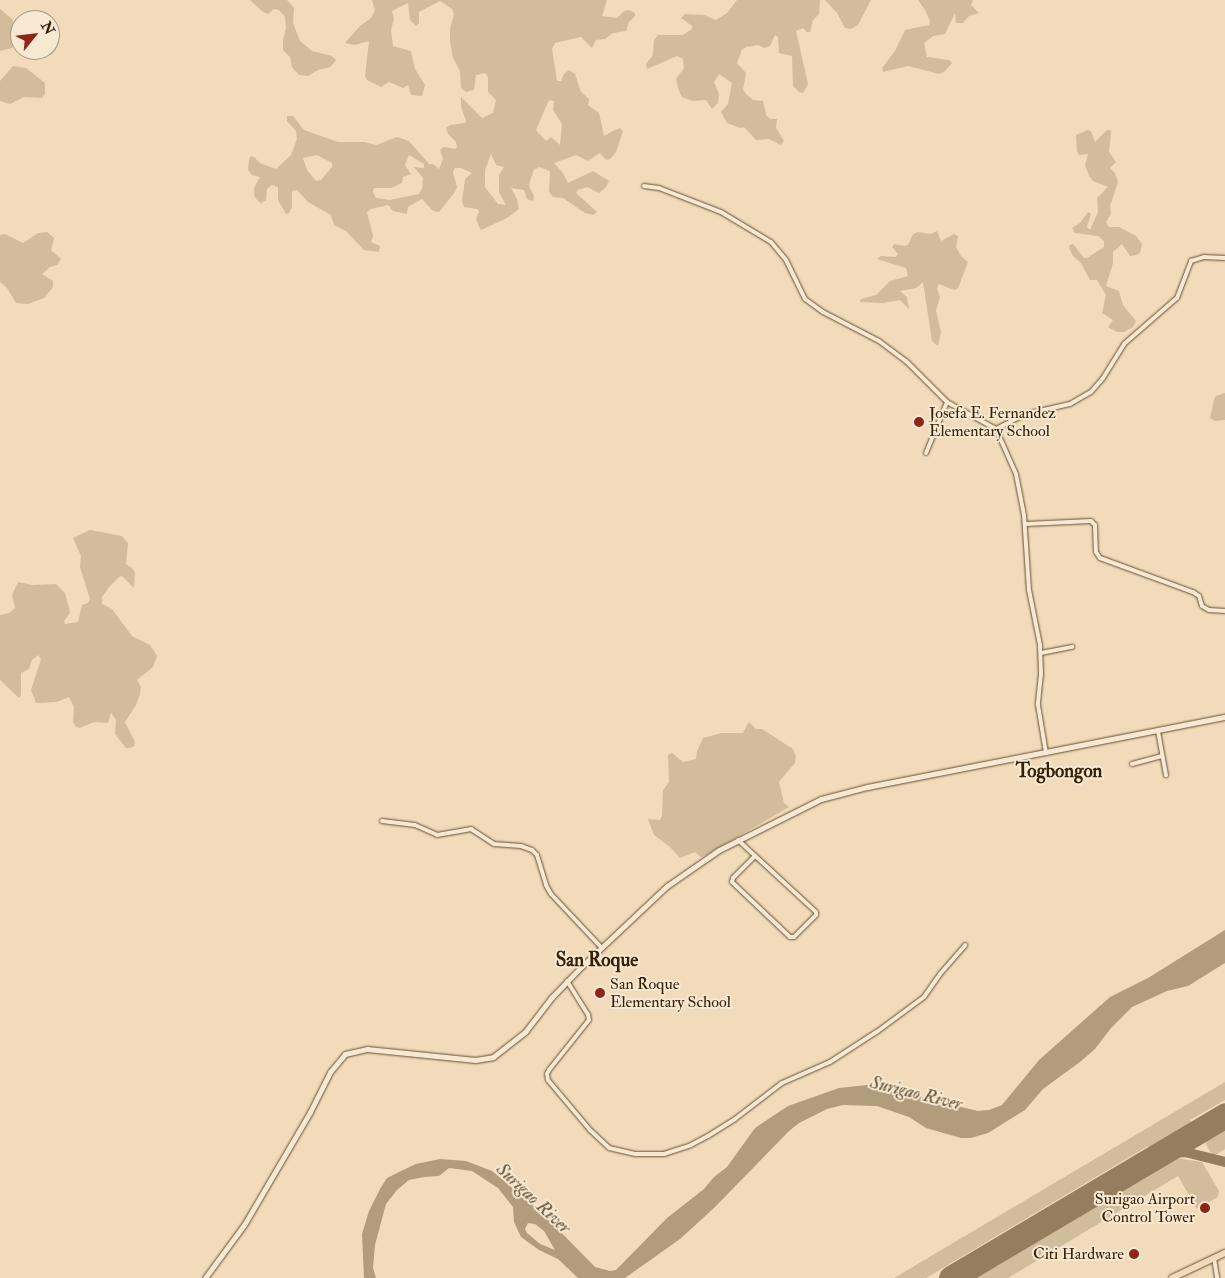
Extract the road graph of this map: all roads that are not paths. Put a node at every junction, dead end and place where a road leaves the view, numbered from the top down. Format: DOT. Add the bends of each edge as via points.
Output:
graph roads {
  1 [pos="644,186"];
  2 [pos="1225,258"];
  3 [pos="946,402"];
  4 [pos="996,429"];
  5 [pos="926,453"];
  6 [pos="1026,524"];
  7 [pos="1225,611"];
  8 [pos="1072,647"];
  9 [pos="1041,653"];
  10 [pos="1225,718"];
  11 [pos="1158,731"];
  12 [pos="1046,753"];
  13 [pos="1162,756"];
  14 [pos="1132,764"];
  15 [pos="1166,775"];
  16 [pos="382,821"];
  17 [pos="738,840"];
  18 [pos="754,857"];
  19 [pos="965,945"];
  20 [pos="601,947"];
  21 [pos="567,982"];
  22 [pos="1225,1253"];
  23 [pos="1214,1258"];
  24 [pos="1176,1277"];
  25 [pos="205,1278"];
  26 [pos="1217,1278"];
  1 -- 3 [label="street" via="659,188 720,212 771,242 786,260 805,299 879,341 906,361"];
  2 -- 4 [label="street" via="1204,257 1191,261 1177,298 1124,344 1091,392 1070,404 1026,414"];
  3 -- 4 [label="street"];
  3 -- 5 [label="street"];
  4 -- 6 [label="street" via="1016,474"];
  6 -- 7 [label="street" via="1091,521 1095,525 1096,552 1100,558 1192,592 1209,610"];
  6 -- 9 [label="street" via="1029,590"];
  8 -- 9 [label="street"];
  9 -- 12 [label="street" via="1038,705"];
  10 -- 11 [label="street"];
  11 -- 12 [label="street"];
  11 -- 13 [label="street"];
  12 -- 17 [label="street" via="846,792 802,808"];
  13 -- 14 [label="street"];
  13 -- 15 [label="street"];
  16 -- 20 [label="street" via="415,825 437,835 471,829 494,844 532,850 538,855 551,894"];
  17 -- 18 [label="street"];
  17 -- 20 [label="street" via="667,886"];
  18 -- 18 [label="street" via="816,913 794,938 732,882 732,878"];
  19 -- 21 [label="street" via="924,997 878,1031 830,1062 782,1083 708,1136 664,1154 627,1153 609,1148 548,1080 549,1070 589,1020"];
  20 -- 21 [label="street"];
  21 -- 25 [label="street" via="525,1032 493,1057 475,1060 368,1049 342,1056 244,1225"];
  22 -- 23 [label="highway"];
  23 -- 24 [label="highway"];
  23 -- 26 [label="street"];
}
